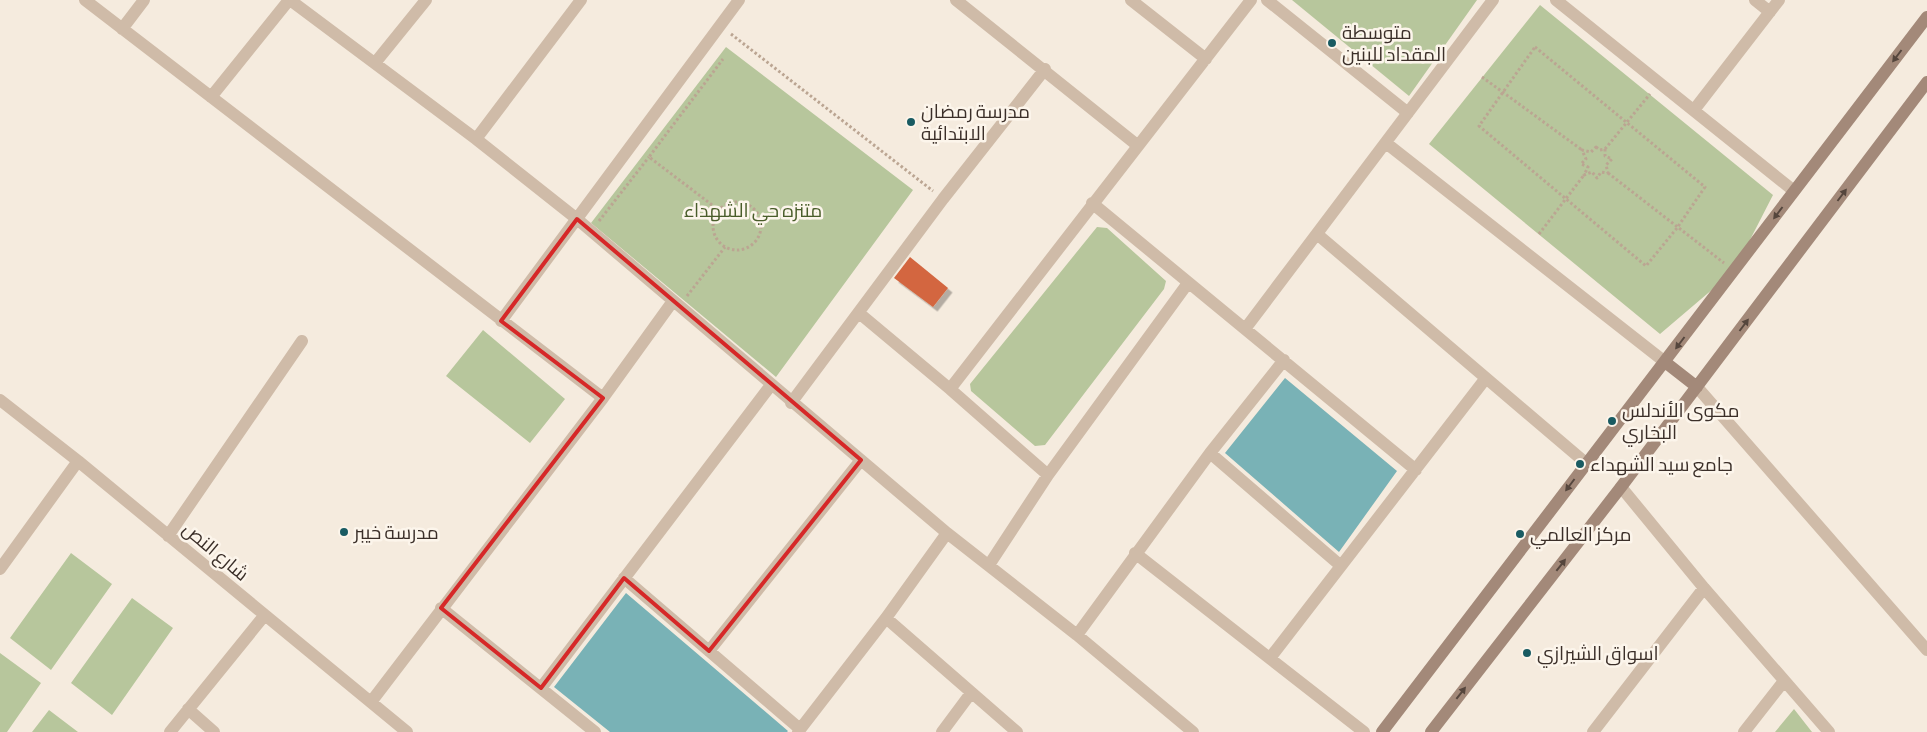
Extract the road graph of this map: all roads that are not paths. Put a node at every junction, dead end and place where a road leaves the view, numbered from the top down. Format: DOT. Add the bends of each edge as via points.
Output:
graph roads {
  1 [pos="85,0"];
  2 [pos="144,0"];
  3 [pos="290,0"];
  4 [pos="426,0"];
  5 [pos="581,0"];
  6 [pos="739,0"];
  7 [pos="956,0"];
  8 [pos="1131,0"];
  9 [pos="1251,0"];
  10 [pos="1267,0"];
  11 [pos="1493,0"];
  12 [pos="1556,0"];
  13 [pos="1755,0"];
  14 [pos="1779,0"];
  15 [pos="1770,12"];
  16 [pos="1927,17"];
  17 [pos="122,29"];
  18 [pos="1206,59"];
  19 [pos="374,63"];
  20 [pos="1045,69"];
  21 [pos="1927,82"];
  22 [pos="211,97"];
  23 [pos="1694,110"];
  24 [pos="1408,112"];
  25 [pos="476,139"];
  26 [pos="1386,143"];
  27 [pos="1137,145"];
  28 [pos="1794,191"];
  29 [pos="1092,203"];
  30 [pos="577,219"];
  31 [pos="1317,234"];
  32 [pos="1188,283"];
  33 [pos="676,304"];
  34 [pos="859,313"];
  35 [pos="501,321"];
  36 [pos="1245,329"];
  37 [pos="302,341"];
  38 [pos="1284,360"];
  39 [pos="1665,362"];
  40 [pos="1486,378"];
  41 [pos="771,386"];
  42 [pos="1697,387"];
  43 [pos="950,388"];
  44 [pos="603,398"];
  45 [pos="0,400"];
  46 [pos="791,403"];
  47 [pos="1210,453"];
  48 [pos="861,460"];
  49 [pos="78,461"];
  50 [pos="1587,464"];
  51 [pos="1416,470"];
  52 [pos="1048,475"];
  53 [pos="1622,487"];
  54 [pos="947,533"];
  55 [pos="168,536"];
  56 [pos="5,552"];
  57 [pos="1135,553"];
  58 [pos="989,565"];
  59 [pos="1341,566"];
  60 [pos="0,569"];
  61 [pos="624,578"];
  62 [pos="1704,588"];
  63 [pos="441,608"];
  64 [pos="264,616"];
  65 [pos="886,618"];
  66 [pos="1077,635"];
  67 [pos="1927,650"];
  68 [pos="709,651"];
  69 [pos="1270,658"];
  70 [pos="1784,681"];
  71 [pos="541,688"];
  72 [pos="971,693"];
  73 [pos="371,702"];
  74 [pos="188,709"];
  75 [pos="799,731"];
  76 [pos="170,732"];
  77 [pos="214,732"];
  78 [pos="407,732"];
  79 [pos="596,732"];
  80 [pos="942,732"];
  81 [pos="1017,732"];
  82 [pos="1193,732"];
  83 [pos="1364,732"];
  84 [pos="1382,732"];
  85 [pos="1431,732"];
  86 [pos="1593,732"];
  87 [pos="1744,732"];
  88 [pos="1829,732"];
  1 -- 17 [label="street"];
  2 -- 17 [label="street"];
  3 -- 19 [label="street"];
  3 -- 22 [label="street"];
  4 -- 19 [label="street"];
  5 -- 25 [label="street"];
  6 -- 30 [label="street"];
  7 -- 20 [label="street"];
  8 -- 18 [label="street"];
  9 -- 18 [label="street"];
  10 -- 24 [label="street"];
  11 -- 24 [label="street"];
  12 -- 23 [label="street"];
  13 -- 15 [label="street"];
  14 -- 15 [label="street"];
  15 -- 23 [label="street"];
  16 -- 28 [label="main road, one-way"];
  17 -- 22 [label="street"];
  18 -- 27 [label="street"];
  19 -- 25 [label="street"];
  20 -- 27 [label="street"];
  20 -- 34 [label="street"];
  42 -- 21 [label="main road, one-way"];
  22 -- 35 [label="street"];
  23 -- 28 [label="street"];
  24 -- 26 [label="street"];
  25 -- 30 [label="street"];
  26 -- 31 [label="street"];
  26 -- 39 [label="street"];
  27 -- 29 [label="street"];
  28 -- 39 [label="main road, one-way"];
  29 -- 32 [label="street"];
  29 -- 43 [label="street"];
  30 -- 33 [label="street"];
  30 -- 35 [label="street"];
  31 -- 36 [label="street"];
  31 -- 40 [label="street"];
  32 -- 36 [label="street"];
  32 -- 52 [label="street"];
  33 -- 41 [label="street"];
  33 -- 44 [label="street"];
  34 -- 43 [label="street"];
  34 -- 46 [label="street"];
  35 -- 44 [label="street"];
  36 -- 38 [label="street"];
  37 -- 55 [label="street"];
  38 -- 47 [label="street"];
  38 -- 51 [label="street"];
  39 -- 42 [label="main road"];
  39 -- 50 [label="main road"];
  40 -- 50 [label="street"];
  40 -- 51 [label="street"];
  41 -- 46 [label="street"];
  41 -- 61 [label="street"];
  42 -- 53 [label="main road"];
  42 -- 67 [label="street"];
  43 -- 52 [label="street"];
  44 -- 63 [label="street"];
  45 -- 49 [label="street, شارع النص"];
  46 -- 48 [label="street"];
  47 -- 57 [label="street"];
  47 -- 59 [label="street"];
  48 -- 54 [label="street"];
  48 -- 68 [label="street"];
  49 -- 55 [label="street, شارع النص"];
  49 -- 56 [label="street"];
  50 -- 84 [label="main road, one-way"];
  51 -- 59 [label="street"];
  52 -- 58 [label="street"];
  53 -- 62 [label="street"];
  85 -- 53 [label="main road, one-way"];
  54 -- 58 [label="street"];
  54 -- 65 [label="street"];
  55 -- 64 [label="street, شارع النص"];
  56 -- 60 [label="street"];
  57 -- 66 [label="street"];
  57 -- 69 [label="street"];
  58 -- 66 [label="street"];
  59 -- 69 [label="street"];
  61 -- 68 [label="street"];
  61 -- 71 [label="street"];
  62 -- 70 [label="street"];
  62 -- 86 [label="street"];
  63 -- 71 [label="street"];
  63 -- 73 [label="street"];
  64 -- 73 [label="street, شارع النص"];
  64 -- 74 [label="street"];
  65 -- 72 [label="street"];
  65 -- 75 [label="street"];
  66 -- 82 [label="street"];
  68 -- 75 [label="street"];
  69 -- 83 [label="street"];
  70 -- 87 [label="street"];
  70 -- 88 [label="street"];
  71 -- 79 [label="street"];
  72 -- 80 [label="street"];
  72 -- 81 [label="street"];
  73 -- 78 [label="street, شارع النص"];
  74 -- 76 [label="street"];
  74 -- 77 [label="street"];
}
